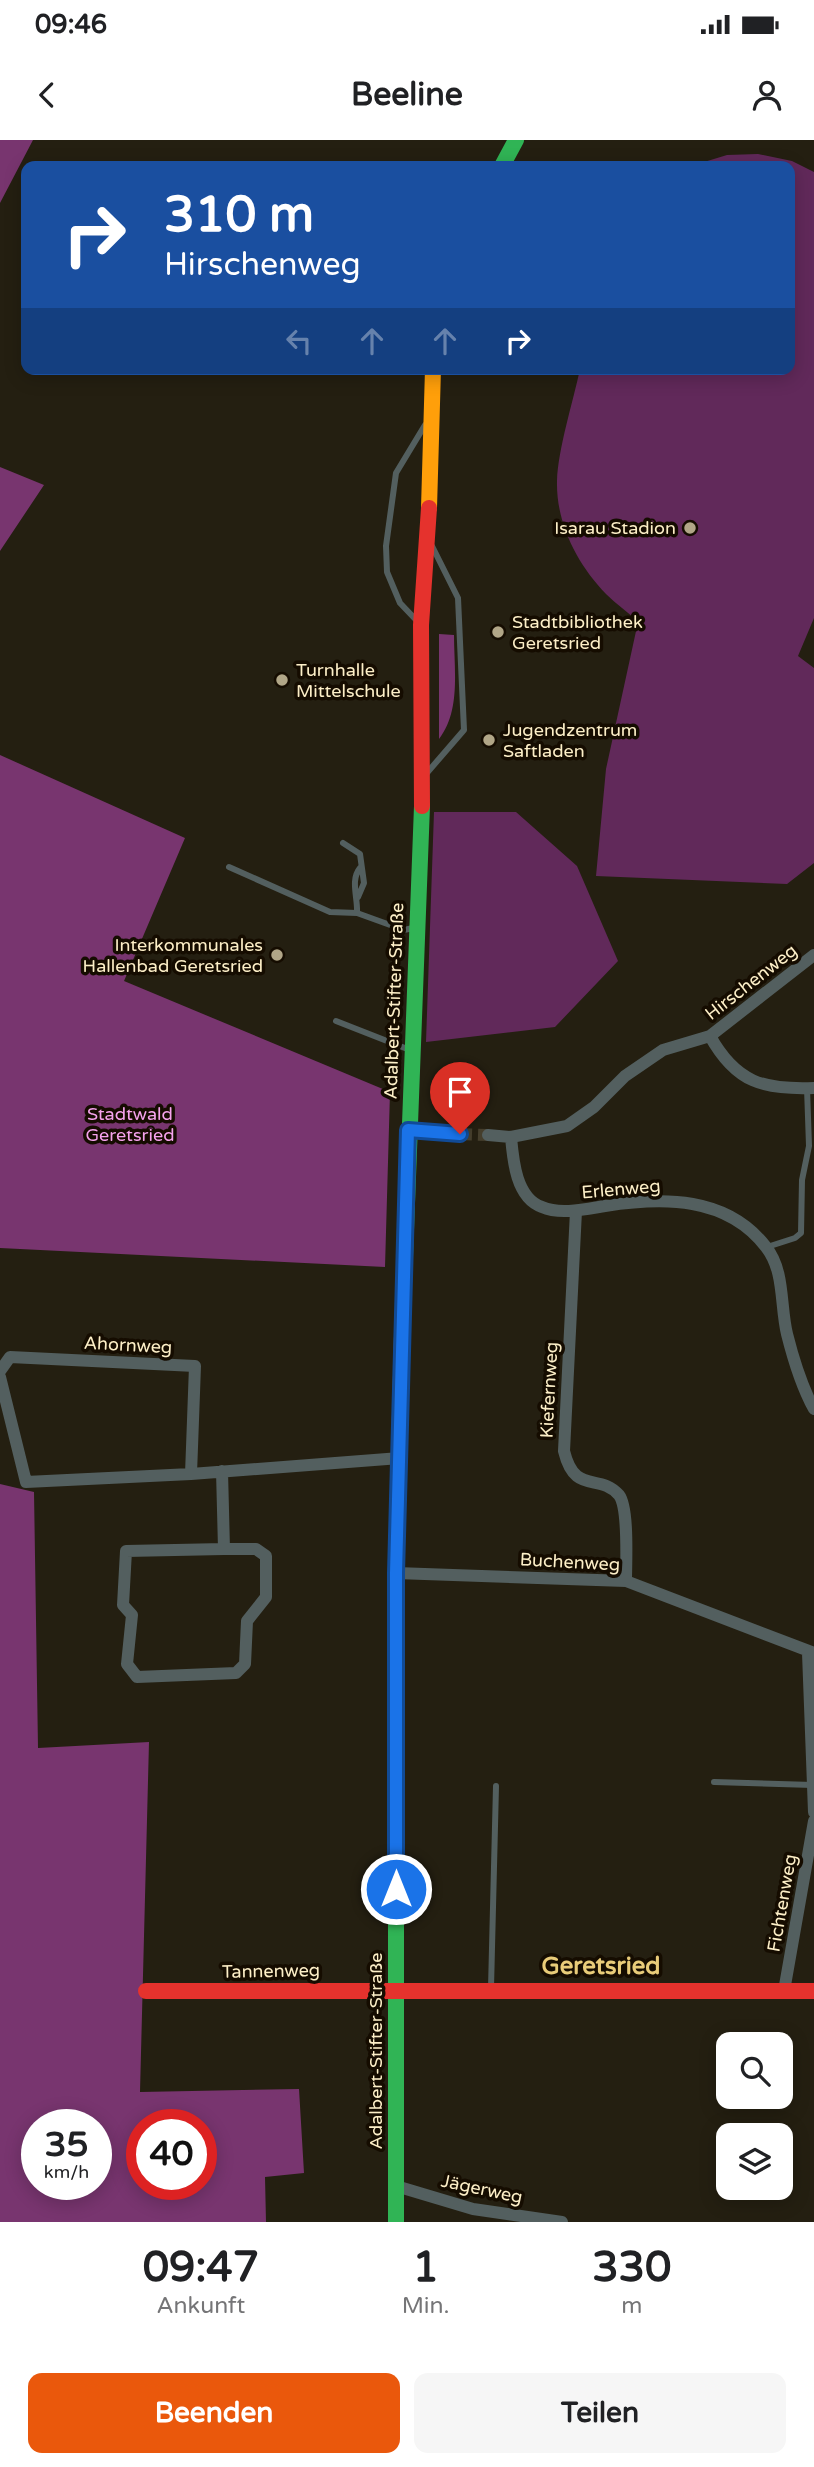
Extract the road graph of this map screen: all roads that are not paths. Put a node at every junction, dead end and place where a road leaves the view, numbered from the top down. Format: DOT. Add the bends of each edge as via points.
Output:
graph roads {
  1 [pos="516,140"];
  2 [pos="505,161"];
  3 [pos="433,375"];
  4 [pos="432,415"];
  5 [pos="429,539"];
  6 [pos="421,625"];
  7 [pos="423,779"];
  8 [pos="343,843"];
  9 [pos="229,867"];
  10 [pos="357,913"];
  11 [pos="416,927"];
  12 [pos="814,955"];
  13 [pos="336,1021"];
  14 [pos="710,1037"];
  15 [pos="411,1051"];
  16 [pos="811,1088"];
  17 [pos="408,1130"];
  18 [pos="460,1134"];
  19 [pos="488,1135"];
  20 [pos="512,1137"];
  21 [pos="576,1211"];
  22 [pos="767,1247"];
  23 [pos="0,1371"];
  24 [pos="0,1377"];
  25 [pos="814,1409"];
  26 [pos="400,1458"];
  27 [pos="222,1471"];
  28 [pos="191,1474"];
  29 [pos="224,1549"];
  30 [pos="396,1573"];
  31 [pos="626,1581"];
  32 [pos="811,1653"];
  33 [pos="714,1782"];
  34 [pos="813,1785"];
  35 [pos="496,1786"];
  36 [pos="814,1812"];
  37 [pos="814,1821"];
  38 [pos="396,1989"];
  39 [pos="491,1990"];
  40 [pos="146,1991"];
  41 [pos="784,1991"];
  42 [pos="814,1991"];
  43 [pos="396,2186"];
  44 [pos="396,2222"];
  45 [pos="562,2222"];
  1 -- 2 [label="street"];
  3 -- 4 [label="street, Adalbert-Stifter-Straße"];
  4 -- 5 [label="street, Adalbert-Stifter-Straße"];
  4 -- 6 [label="lane" via="396,473 386,546 387,572 400,603"];
  5 -- 6 [label="street, Adalbert-Stifter-Straße"];
  5 -- 7 [label="lane" via="458,598 464,730"];
  6 -- 7 [label="street, Adalbert-Stifter-Straße"];
  7 -- 11 [label="street, Adalbert-Stifter-Straße"];
  8 -- 10 [label="lane" via="360,854 354,885"];
  9 -- 10 [label="lane" via="330,912"];
  10 -- 11 [label="lane" via="404,930"];
  11 -- 15 [label="street, Adalbert-Stifter-Straße"];
  12 -- 14 [label="street, Hirschenweg"];
  13 -- 15 [label="lane"];
  14 -- 16 [label="street" via="724,1061 751,1080 779,1090"];
  14 -- 20 [label="street, Hirschenweg" via="663,1050 567,1126"];
  15 -- 17 [label="street, Adalbert-Stifter-Straße"];
  16 -- 22 [label="lane" via="801,1233"];
  17 -- 18 [label="street"];
  17 -- 26 [label="street, Adalbert-Stifter-Straße"];
  19 -- 20 [label="street, Hirschenweg"];
  20 -- 21 [label="street, Erlenweg" via="514,1167 526,1195 541,1207"];
  21 -- 22 [label="street, Erlenweg" via="634,1202 718,1208"];
  21 -- 31 [label="street, Kiefernweg" via="564,1451 568,1468 583,1481 619,1495 624,1509"];
  22 -- 25 [label="street, Erlenweg" via="778,1271 787,1332"];
  23 -- 28 [label="street, Ahornweg" via="10,1357 195,1366"];
  24 -- 28 [label="street" via="26,1482"];
  26 -- 27 [label="street"];
  26 -- 30 [label="street, Adalbert-Stifter-Straße"];
  27 -- 28 [label="street"];
  27 -- 29 [label="street"];
  29 -- 29 [label="street" via="126,1551 123,1605 131,1615 127,1664 137,1676 236,1673 245,1664 247,1620 266,1597 266,1556 256,1549"];
  30 -- 31 [label="street, Buchenweg"];
  30 -- 38 [label="street, Adalbert-Stifter-Straße"];
  31 -- 32 [label="street, Buchenweg"];
  32 -- 34 [label="street"];
  33 -- 34 [label="lane"];
  34 -- 36 [label="street"];
  35 -- 39 [label="lane"];
  37 -- 41 [label="street, Fichtenweg"];
  38 -- 39 [label="street, Tannenweg"];
  38 -- 40 [label="street, Tannenweg"];
  38 -- 43 [label="street, Adalbert-Stifter-Straße"];
  39 -- 41 [label="street, Tannenweg"];
  41 -- 42 [label="street, Tannenweg"];
  43 -- 44 [label="street, Adalbert-Stifter-Straße"];
  43 -- 45 [label="street, Jägerweg" via="473,2209"];
}
